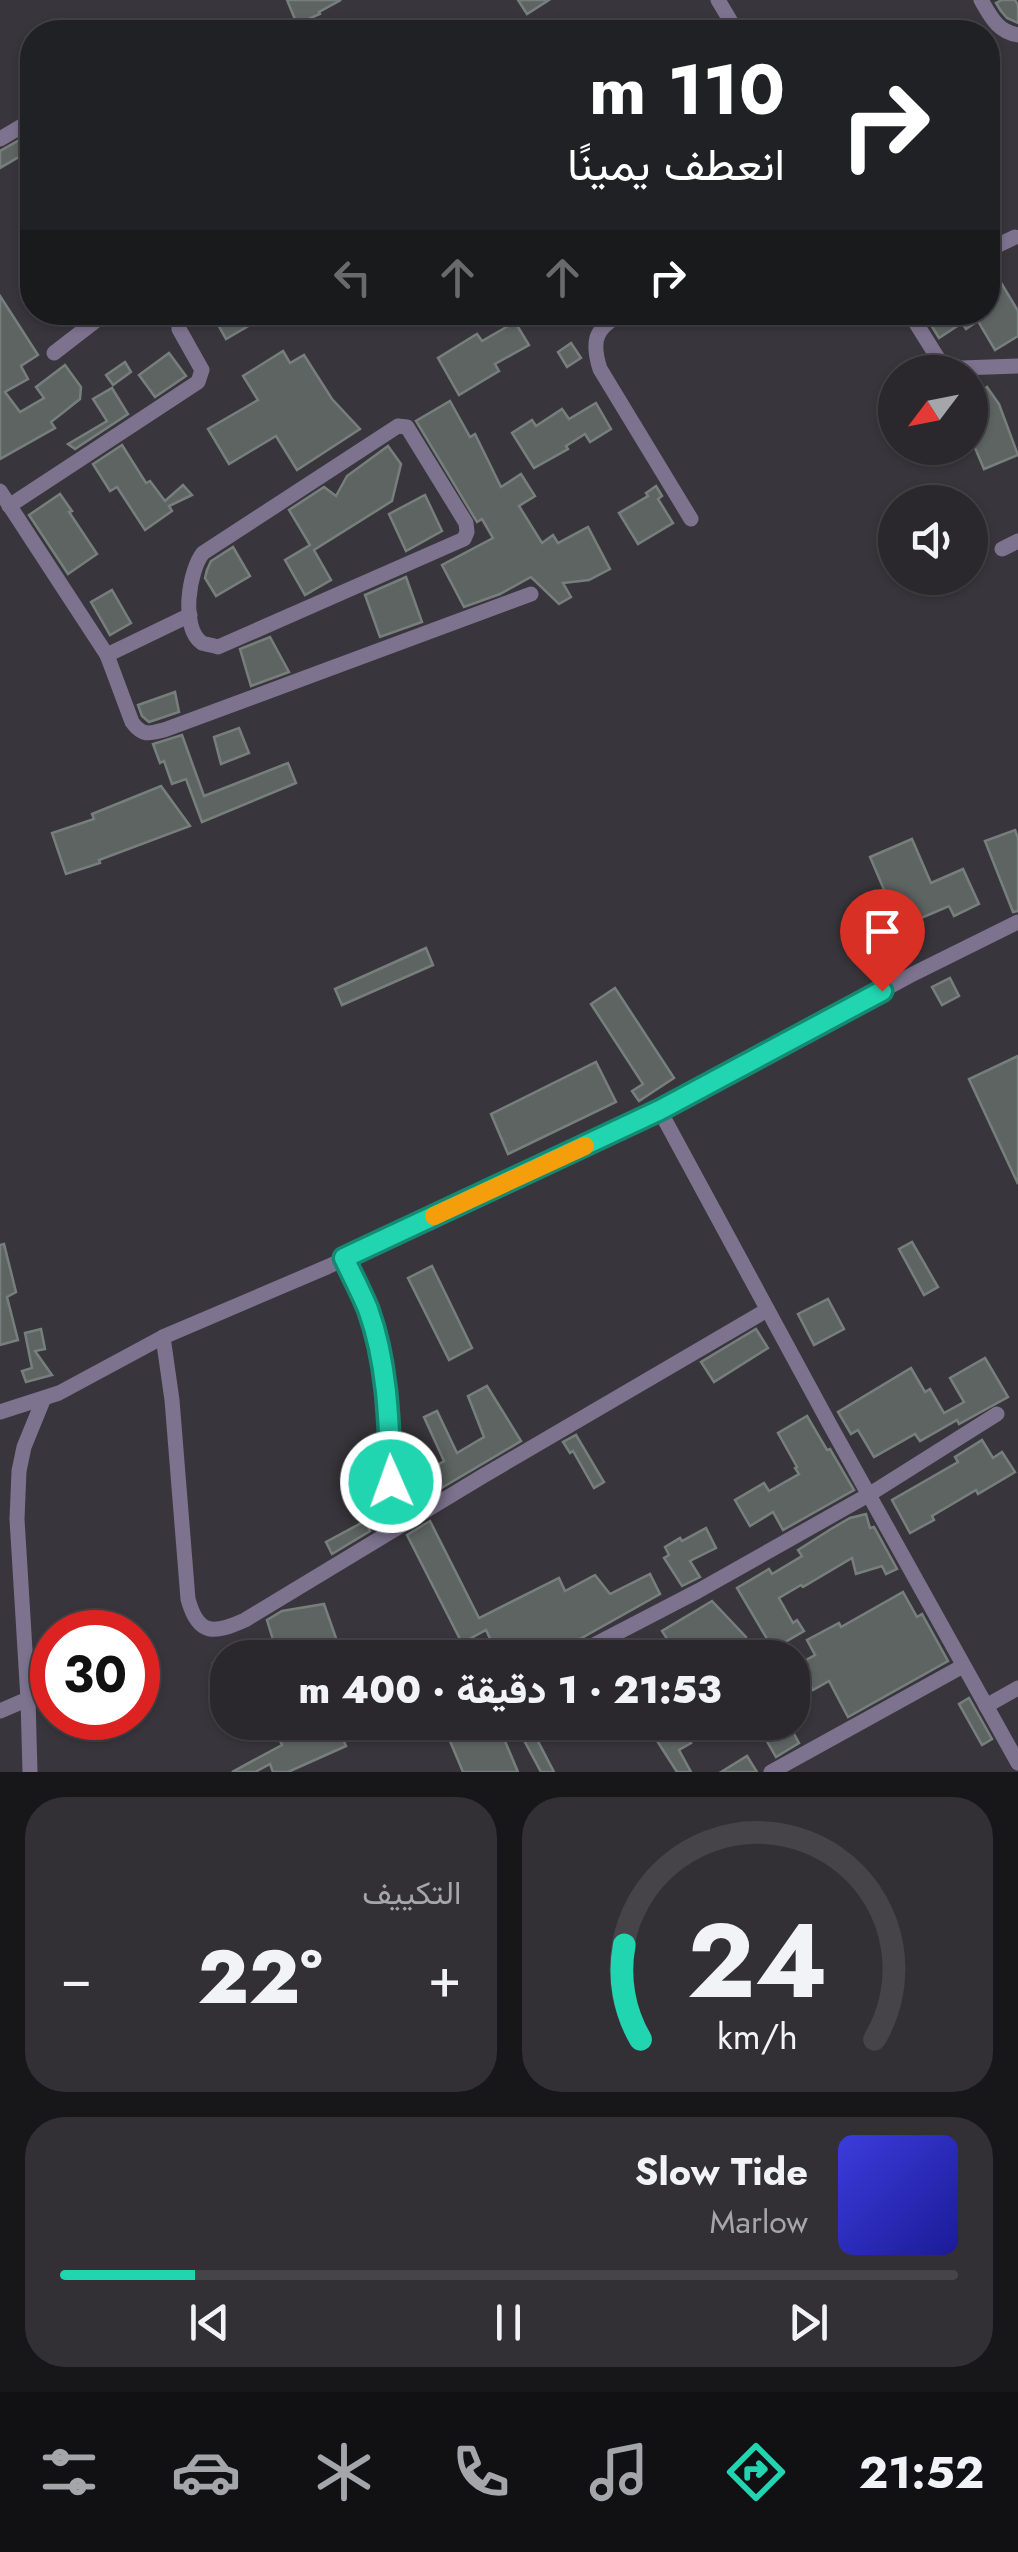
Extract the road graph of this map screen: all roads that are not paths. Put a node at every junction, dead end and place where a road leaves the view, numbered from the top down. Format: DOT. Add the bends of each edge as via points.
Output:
graph roads {
  1 [pos="1016,236"];
  2 [pos="1000,244"];
  3 [pos="90,325"];
  4 [pos="179,325"];
  5 [pos="605,325"];
  6 [pos="917,325"];
  7 [pos="54,353"];
  8 [pos="1018,366"];
  9 [pos="0,491"];
  10 [pos="10,506"];
  11 [pos="691,520"];
  12 [pos="1018,540"];
  13 [pos="1002,550"];
  14 [pos="531,594"];
  15 [pos="190,615"];
  16 [pos="107,655"];
  17 [pos="1018,922"];
  18 [pos="660,1110"];
  19 [pos="344,1258"];
  20 [pos="767,1310"];
  21 [pos="164,1338"];
  22 [pos="44,1398"];
  23 [pos="0,1412"];
  24 [pos="996,1414"];
  25 [pos="870,1494"];
  26 [pos="389,1532"];
  27 [pos="605,1640"];
  28 [pos="964,1666"];
  29 [pos="1018,1688"];
  30 [pos="28,1700"];
  31 [pos="986,1706"];
  32 [pos="0,1711"];
  33 [pos="1018,1763"];
  34 [pos="30,1772"];
  35 [pos="771,1772"];
  1 -- 2 [label="street"];
  3 -- 7 [label="street"];
  4 -- 10 [label="street" via="202,370 198,382"];
  5 -- 11 [label="street" via="595,338 600,369"];
  6 -- 8 [label="street" via="939,360 961,368"];
  9 -- 10 [label="street"];
  10 -- 16 [label="street"];
  12 -- 13 [label="street"];
  14 -- 16 [label="street" via="152,734 132,722"];
  15 -- 15 [label="street" via="192,574 203,553 398,426 407,427 466,523 464,539 455,545 218,646 193,632"];
  15 -- 16 [label="street"];
  17 -- 18 [label="street"];
  18 -- 19 [label="street"];
  18 -- 20 [label="street"];
  19 -- 21 [label="street"];
  19 -- 26 [label="street" via="370,1317 384,1379"];
  20 -- 25 [label="street"];
  20 -- 26 [label="street"];
  21 -- 22 [label="street"];
  21 -- 26 [label="street" via="188,1599 200,1626 224,1629 246,1620"];
  22 -- 23 [label="street"];
  22 -- 30 [label="street" via="19,1471"];
  24 -- 25 [label="street"];
  25 -- 27 [label="street"];
  25 -- 28 [label="street"];
  28 -- 31 [label="street"];
  28 -- 35 [label="street"];
  29 -- 31 [label="street"];
  30 -- 32 [label="street"];
  30 -- 34 [label="street"];
  31 -- 33 [label="street"];
}
